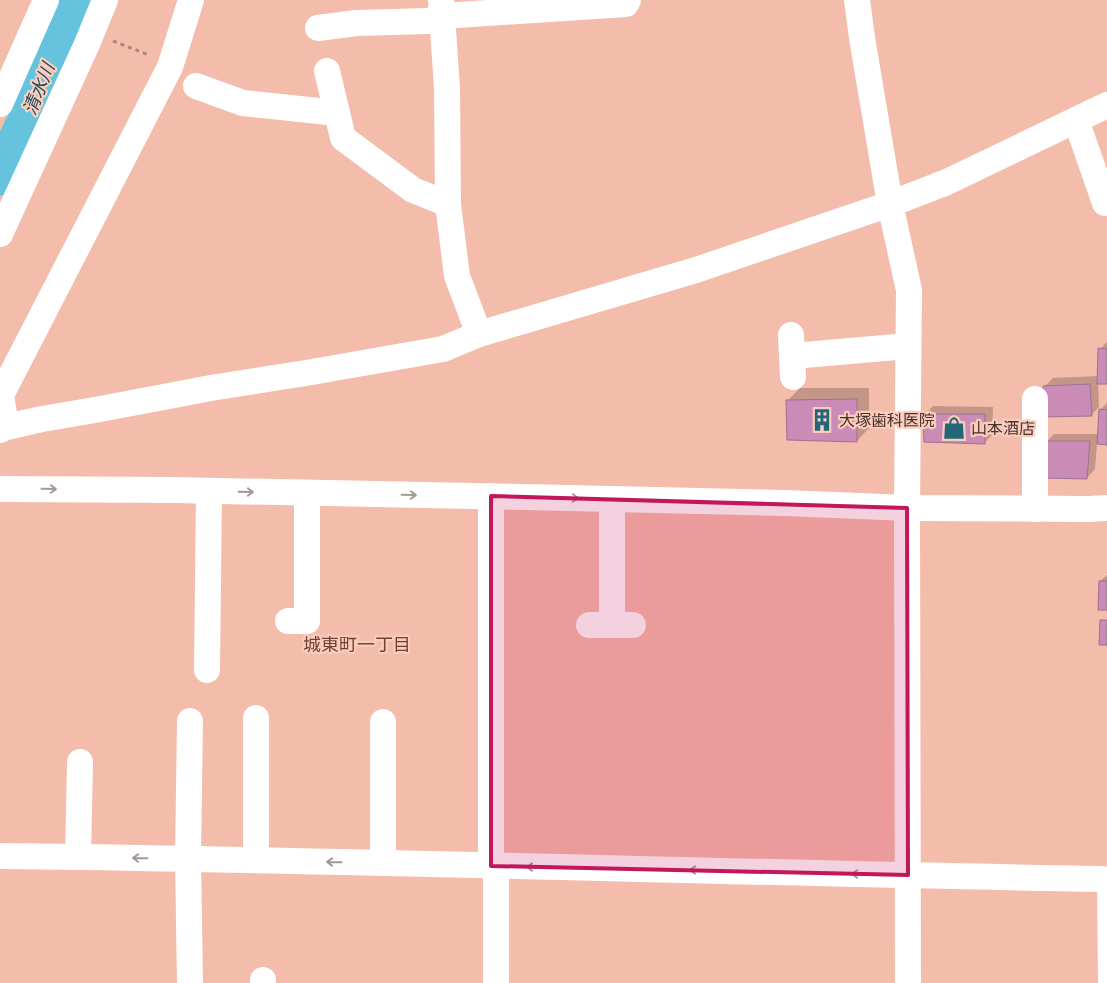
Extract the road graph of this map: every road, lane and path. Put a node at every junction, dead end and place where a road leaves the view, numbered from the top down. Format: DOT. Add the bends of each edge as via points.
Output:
graph roads {
  1 [pos="46,0"];
  2 [pos="105,0"];
  3 [pos="191,0"];
  4 [pos="628,0"];
  5 [pos="857,0"];
  6 [pos="442,8"];
  7 [pos="318,28"];
  8 [pos="90,37"];
  9 [pos="171,64"];
  10 [pos="327,71"];
  11 [pos="196,86"];
  12 [pos="0,104"];
  13 [pos="1107,105"];
  14 [pos="337,113"];
  15 [pos="1076,120"];
  16 [pos="1107,202"];
  17 [pos="448,204"];
  18 [pos="890,204"];
  19 [pos="0,234"];
  20 [pos="479,334"];
  21 [pos="908,346"];
  22 [pos="792,356"];
  23 [pos="1035,399"];
  24 [pos="3,429"];
  25 [pos="0,489"];
  26 [pos="209,491"];
  27 [pos="307,493"];
  28 [pos="491,496"];
  29 [pos="612,499"];
  30 [pos="907,508"];
  31 [pos="1107,508"];
  32 [pos="1035,509"];
  33 [pos="288,621"];
  34 [pos="611,625"];
  35 [pos="207,670"];
  36 [pos="256,718"];
  37 [pos="190,721"];
  38 [pos="383,722"];
  39 [pos="80,762"];
  40 [pos="0,856"];
  41 [pos="78,857"];
  42 [pos="188,858"];
  43 [pos="256,860"];
  44 [pos="383,863"];
  45 [pos="493,866"];
  46 [pos="908,875"];
  47 [pos="1105,879"];
  48 [pos="190,983"];
  49 [pos="496,983"];
  50 [pos="908,983"];
  51 [pos="1104,983"];
  1 -- 12 [label="street"];
  2 -- 8 [label="street"];
  3 -- 9 [label="street"];
  4 -- 6 [label="street" via="626,4"];
  5 -- 18 [label="street"];
  6 -- 7 [label="street" via="429,21 356,23"];
  6 -- 17 [label="street" via="447,88"];
  8 -- 9 [label="path" via="111,40"];
  8 -- 19 [label="street"];
  9 -- 24 [label="street" via="1,395"];
  10 -- 14 [label="street"];
  11 -- 14 [label="street" via="235,88 243,102"];
  13 -- 15 [label="street"];
  14 -- 17 [label="street" via="343,138 340,149 413,190"];
  15 -- 16 [label="street"];
  15 -- 18 [label="street" via="948,182"];
  17 -- 20 [label="street" via="457,276"];
  18 -- 20 [label="street" via="696,270"];
  18 -- 21 [label="street" via="909,290"];
  20 -- 24 [label="street" via="443,349 211,388"];
  21 -- 22 [label="street"];
  21 -- 30 [label="street"];
  23 -- 32 [label="street"];
  25 -- 26 [label="street, one-way"];
  26 -- 27 [label="street, one-way"];
  26 -- 35 [label="street"];
  27 -- 28 [label="street, one-way"];
  27 -- 33 [label="street" via="307,621"];
  28 -- 29 [label="street, one-way"];
  28 -- 45 [label="street"];
  29 -- 30 [label="street"];
  29 -- 34 [label="street"];
  30 -- 32 [label="street"];
  30 -- 46 [label="street"];
  31 -- 32 [label="street"];
  36 -- 43 [label="street"];
  37 -- 42 [label="street" via="179,763"];
  38 -- 44 [label="street"];
  39 -- 41 [label="street"];
  40 -- 41 [label="street"];
  42 -- 41 [label="street, one-way"];
  42 -- 43 [label="street"];
  42 -- 48 [label="street"];
  44 -- 43 [label="street, one-way"];
  44 -- 45 [label="street"];
  46 -- 45 [label="street, one-way"];
  45 -- 49 [label="street"];
  46 -- 47 [label="street"];
  46 -- 50 [label="street"];
  47 -- 51 [label="lane"];
}
